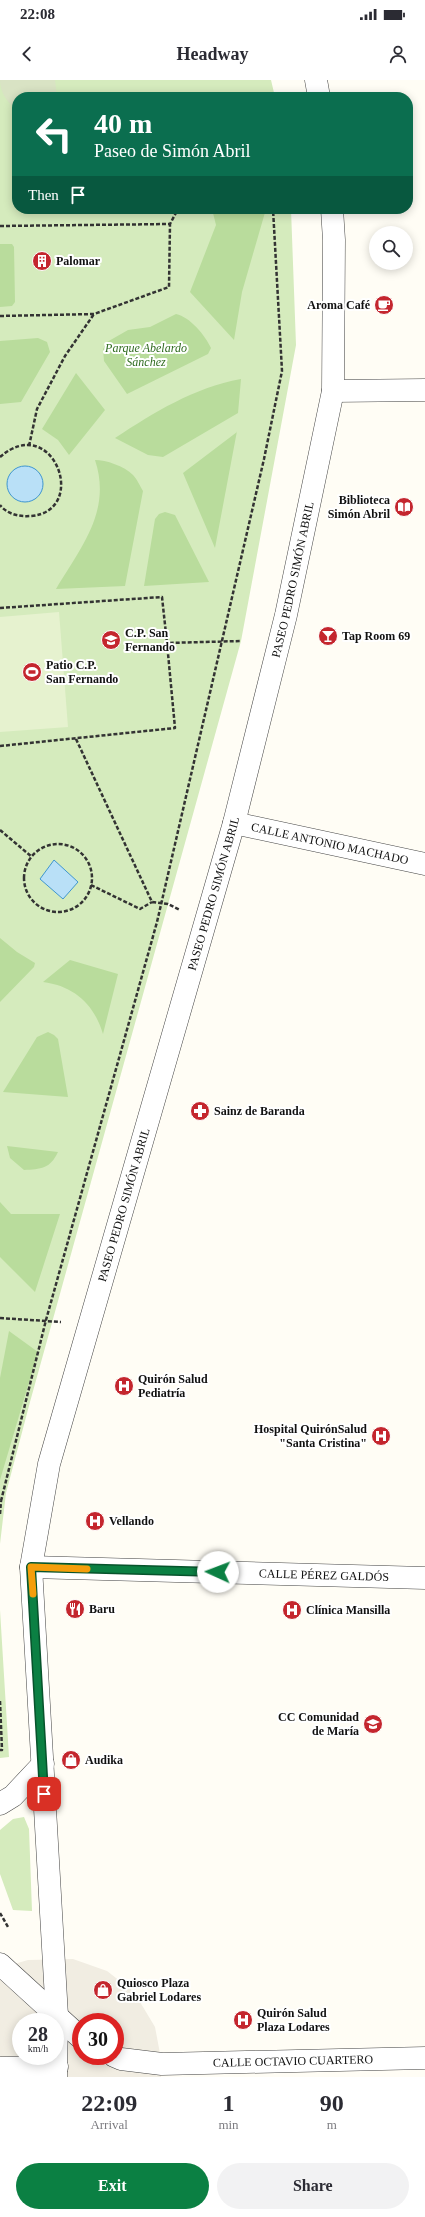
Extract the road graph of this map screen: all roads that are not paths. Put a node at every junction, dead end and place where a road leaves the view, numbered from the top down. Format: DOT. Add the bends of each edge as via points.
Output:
graph roads {
  1 [pos="316,80"];
  2 [pos="318,92"];
  3 [pos="332,214"];
  4 [pos="425,390"];
  5 [pos="333,391"];
  6 [pos="234,823"];
  7 [pos="425,864"];
  8 [pos="31,1567"];
  9 [pos="425,1578"];
  10 [pos="43,1764"];
  11 [pos="0,1804"];
  12 [pos="0,1964"];
  13 [pos="54,2013"];
  14 [pos="57,2013"];
  15 [pos="64,2022"];
  16 [pos="72,2030"];
  17 [pos="425,2058"];
  18 [pos="124,2059"];
  19 [pos="0,2068"];
  20 [pos="56,2072"];
  1 -- 2 [label="street"];
  3 -- 5 [label="street, PASEO PEDRO SIMÓN ABRIL"];
  4 -- 5 [label="street"];
  5 -- 6 [label="street, PASEO PEDRO SIMÓN ABRIL" via="286,615"];
  6 -- 7 [label="street, CALLE ANTONIO MACHADO"];
  6 -- 8 [label="street, PASEO PEDRO SIMÓN ABRIL" via="49,1464"];
  8 -- 9 [label="street, CALLE PÉREZ GALDÓS"];
  8 -- 10 [label="street, PASEO PEDRO SIMÓN ABRIL"];
  10 -- 11 [label="street" via="13,1796"];
  10 -- 14 [label="street, PASEO PEDRO SIMÓN ABRIL"];
  12 -- 13 [label="street"];
  15 -- 16 [label="street"];
  17 -- 18 [label="street, CALLE OCTAVIO CUARTERO" via="162,2064"];
  19 -- 20 [label="street"];
}
